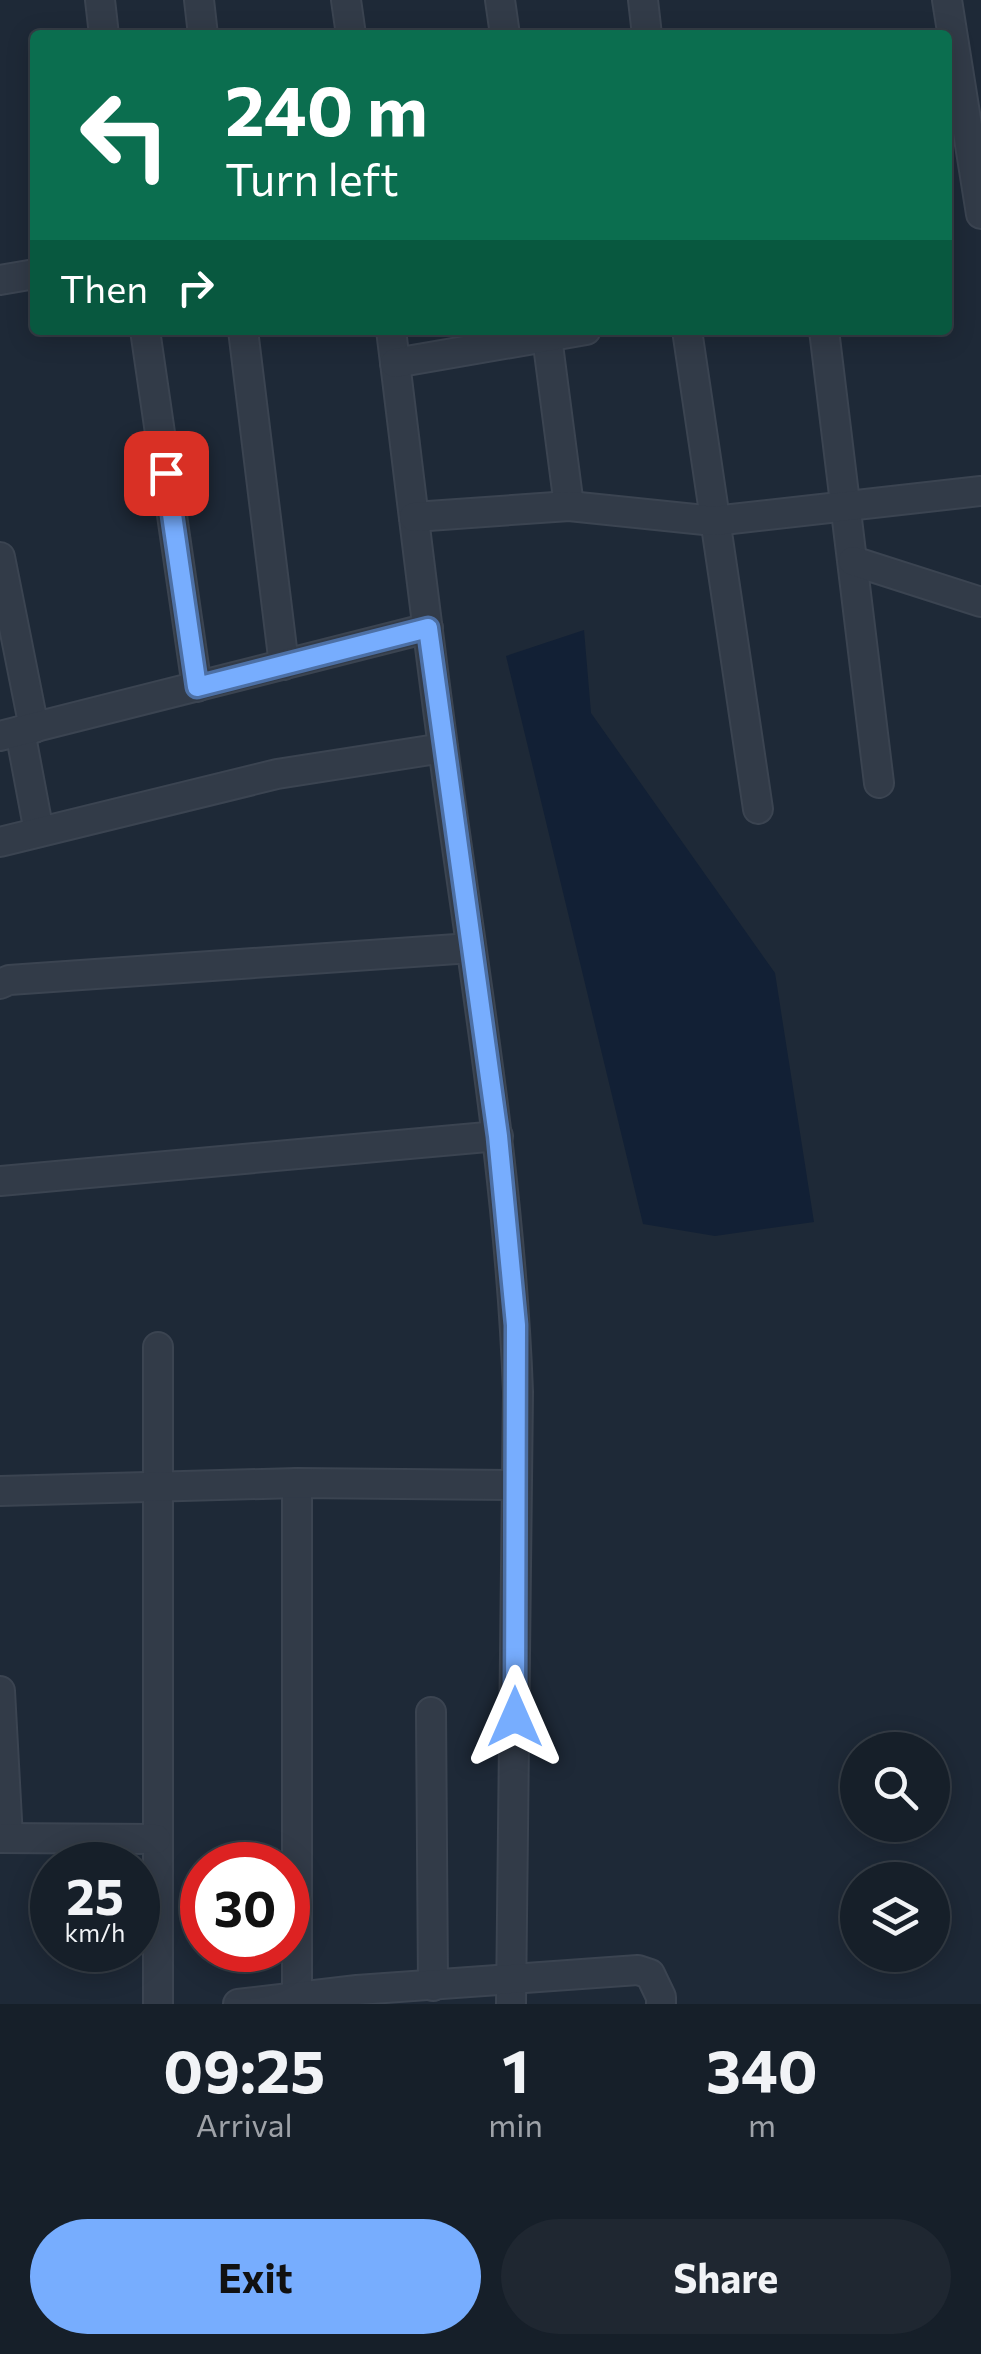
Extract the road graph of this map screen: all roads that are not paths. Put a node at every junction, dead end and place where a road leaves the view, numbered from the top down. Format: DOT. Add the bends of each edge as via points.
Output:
graph roads {
  1 [pos="100,0"];
  2 [pos="198,0"];
  3 [pos="346,0"];
  4 [pos="500,0"];
  5 [pos="643,0"];
  6 [pos="947,0"];
  7 [pos="103,30"];
  8 [pos="203,30"];
  9 [pos="350,30"];
  10 [pos="504,30"];
  11 [pos="646,30"];
  12 [pos="951,30"];
  13 [pos="952,36"];
  14 [pos="967,146"];
  15 [pos="981,214"];
  16 [pos="30,275"];
  17 [pos="0,280"];
  18 [pos="146,335"];
  19 [pos="244,335"];
  20 [pos="392,335"];
  21 [pos="558,335"];
  22 [pos="688,335"];
  23 [pos="825,335"];
  24 [pos="547,337"];
  25 [pos="395,363"];
  26 [pos="981,491"];
  27 [pos="569,506"];
  28 [pos="846,506"];
  29 [pos="414,517"];
  30 [pos="714,520"];
  31 [pos="0,556"];
  32 [pos="853,561"];
  33 [pos="981,602"];
  34 [pos="428,628"];
  35 [pos="284,665"];
  36 [pos="197,687"];
  37 [pos="18,732"];
  38 [pos="443,748"];
  39 [pos="879,783"];
  40 [pos="758,809"];
  41 [pos="39,832"];
  42 [pos="0,842"];
  43 [pos="472,948"];
  44 [pos="0,984"];
  45 [pos="498,1136"];
  46 [pos="0,1181"];
  47 [pos="158,1347"];
  48 [pos="297,1483"];
  49 [pos="516,1485"];
  50 [pos="156,1487"];
  51 [pos="0,1491"];
  52 [pos="0,1691"];
  53 [pos="431,1712"];
  54 [pos="4,1838"];
  55 [pos="156,1839"];
  56 [pos="433,1974"];
  57 [pos="513,1976"];
  58 [pos="297,1987"];
  59 [pos="158,1994"];
  60 [pos="358,1997"];
  61 [pos="238,2004"];
  62 [pos="661,2004"];
  1 -- 7 [label="street"];
  2 -- 8 [label="street"];
  3 -- 9 [label="street"];
  4 -- 10 [label="street"];
  5 -- 11 [label="street"];
  6 -- 12 [label="street"];
  13 -- 14 [label="street"];
  14 -- 15 [label="street"];
  16 -- 17 [label="street"];
  18 -- 36 [label="street"];
  19 -- 35 [label="street"];
  20 -- 25 [label="street"];
  21 -- 24 [label="street"];
  22 -- 30 [label="street"];
  23 -- 28 [label="street"];
  24 -- 25 [label="street"];
  24 -- 27 [label="street"];
  25 -- 29 [label="street"];
  26 -- 28 [label="street"];
  27 -- 29 [label="street"];
  27 -- 30 [label="street"];
  28 -- 30 [label="street"];
  28 -- 32 [label="street"];
  29 -- 34 [label="street"];
  30 -- 40 [label="street"];
  31 -- 37 [label="street"];
  32 -- 33 [label="street"];
  32 -- 39 [label="street"];
  34 -- 35 [label="street"];
  34 -- 38 [label="street"];
  35 -- 36 [label="street"];
  36 -- 37 [label="street"];
  37 -- 41 [label="street"];
  38 -- 41 [label="street" via="277,774"];
  38 -- 43 [label="street"];
  41 -- 42 [label="street"];
  43 -- 44 [label="street"];
  43 -- 45 [label="street"];
  45 -- 46 [label="street"];
  45 -- 49 [label="street" via="514,1313"];
  47 -- 50 [label="street"];
  48 -- 49 [label="street"];
  48 -- 50 [label="street"];
  48 -- 58 [label="street"];
  49 -- 57 [label="street"];
  50 -- 51 [label="street"];
  50 -- 55 [label="street"];
  52 -- 54 [label="street"];
  53 -- 56 [label="street"];
  54 -- 55 [label="street"];
  55 -- 59 [label="street"];
  56 -- 57 [label="street"];
  56 -- 60 [label="street"];
  57 -- 62 [label="street" via="638,1970 650,1974"];
  58 -- 60 [label="street"];
  58 -- 61 [label="street"];
}
